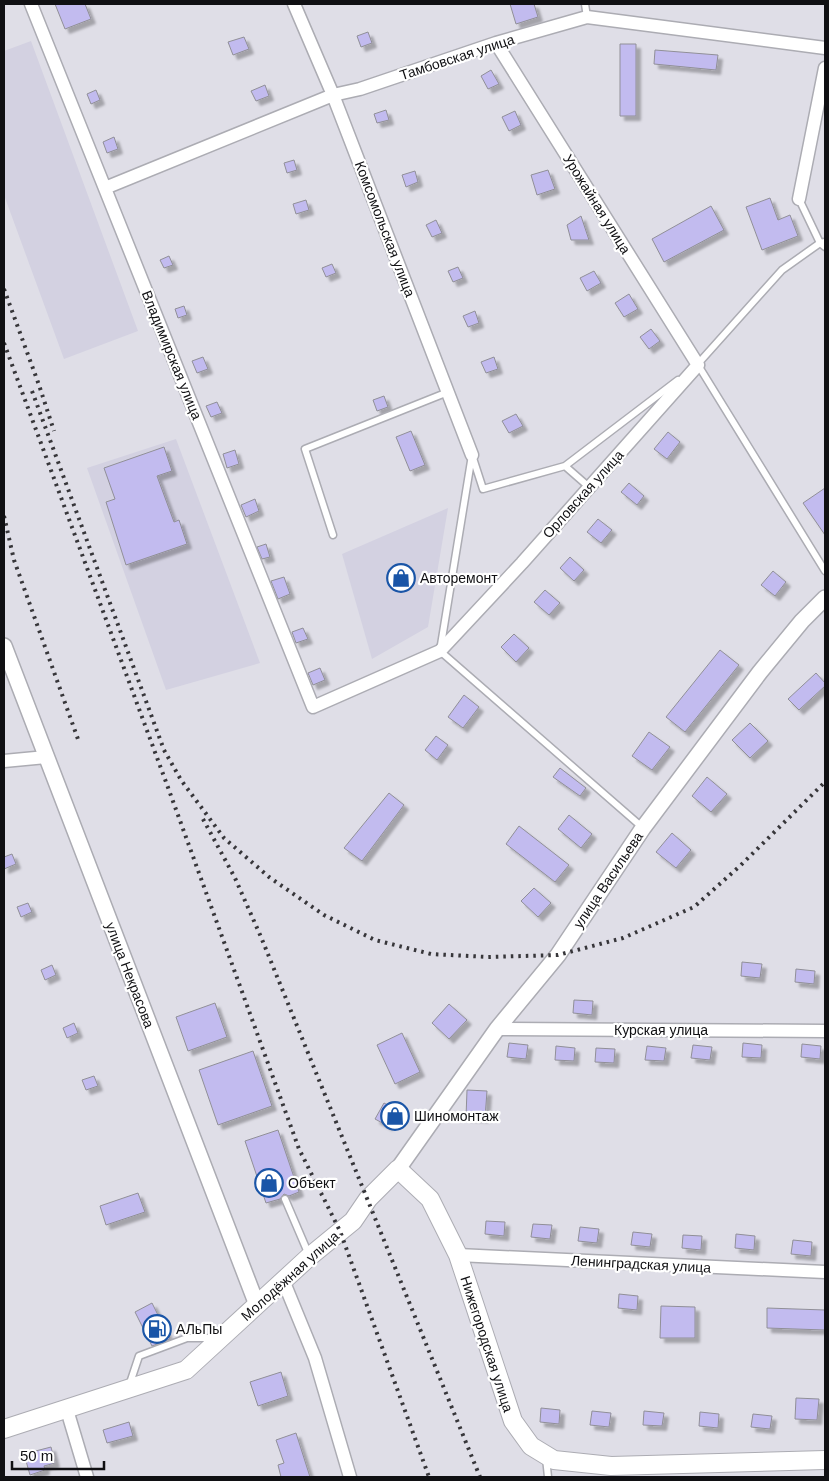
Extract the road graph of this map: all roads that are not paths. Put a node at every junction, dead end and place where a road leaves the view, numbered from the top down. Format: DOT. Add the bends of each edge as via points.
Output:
graph roads {
  1 [pos="32,4"];
  2 [pos="294,4"];
  3 [pos="585,4"];
  4 [pos="587,17"];
  5 [pos="496,43"];
  6 [pos="825,48"];
  7 [pos="825,68"];
  8 [pos="333,95"];
  9 [pos="105,188"];
  10 [pos="799,199"];
  11 [pos="824,244"];
  12 [pos="698,365"];
  13 [pos="448,392"];
  14 [pos="472,455"];
  15 [pos="564,466"];
  16 [pos="589,487"];
  17 [pos="333,535"];
  18 [pos="825,571"];
  19 [pos="825,598"];
  20 [pos="4,646"];
  21 [pos="440,651"];
  22 [pos="312,707"];
  23 [pos="46,757"];
  24 [pos="4,761"];
  25 [pos="643,828"];
  26 [pos="497,1029"];
  27 [pos="825,1031"];
  28 [pos="398,1169"];
  29 [pos="285,1199"];
  30 [pos="458,1255"];
  31 [pos="309,1256"];
  32 [pos="825,1272"];
  33 [pos="283,1280"];
  34 [pos="257,1304"];
  35 [pos="221,1338"];
  36 [pos="128,1390"];
  37 [pos="67,1410"];
  38 [pos="4,1429"];
  39 [pos="545,1454"];
  40 [pos="825,1460"];
  41 [pos="612,1472"];
  42 [pos="87,1477"];
  43 [pos="350,1477"];
  44 [pos="548,1477"];
  1 -- 9 [label="street, Владимирская улица"];
  2 -- 8 [label="street, Комсомольская улица"];
  3 -- 4 [label="lane"];
  4 -- 5 [label="street, Тамбовская улица"];
  4 -- 6 [label="street, Тамбовская улица"];
  5 -- 8 [label="street, Тамбовская улица"];
  5 -- 12 [label="street, Урожайная улица"];
  7 -- 10 [label="street"];
  8 -- 9 [label="street, Тамбовская улица"];
  8 -- 13 [label="street, Комсомольская улица"];
  9 -- 22 [label="street, Владимирская улица"];
  10 -- 11 [label="lane"];
  11 -- 12 [label="lane, Орловская улица" via="782,270"];
  12 -- 15 [label="lane"];
  12 -- 16 [label="street, Орловская улица"];
  12 -- 18 [label="lane"];
  13 -- 14 [label="street, Комсомольская улица"];
  13 -- 17 [label="lane" via="304,449"];
  14 -- 15 [label="lane" via="483,489"];
  14 -- 21 [label="lane"];
  15 -- 16 [label="lane"];
  16 -- 21 [label="street, Орловская улица"];
  19 -- 25 [label="street, улица Васильева" via="760,672"];
  20 -- 23 [label="street, улица Некрасова"];
  21 -- 22 [label="street, Орловская улица"];
  21 -- 25 [label="lane"];
  23 -- 24 [label="street"];
  23 -- 34 [label="street, улица Некрасова"];
  25 -- 26 [label="street, улица Васильева" via="558,955"];
  26 -- 27 [label="street, Курская улица"];
  26 -- 28 [label="street, улица Васильева"];
  28 -- 30 [label="main road, Нижегородская улица" via="430,1199"];
  28 -- 31 [label="main road, Молодёжная улица" via="368,1199 353,1221"];
  29 -- 31 [label="lane"];
  30 -- 32 [label="street, Ленинградская улица"];
  30 -- 39 [label="main road, Нижегородская улица" via="513,1421 531,1446"];
  31 -- 33 [label="main road, Молодёжная улица"];
  33 -- 34 [label="main road, Молодёжная улица"];
  33 -- 43 [label="street" via="315,1358"];
  34 -- 35 [label="main road, Молодёжная улица"];
  35 -- 36 [label="main road, Молодёжная улица" via="186,1370"];
  35 -- 36 [label="lane" via="187,1338 139,1356"];
  36 -- 37 [label="main road, Молодёжная улица"];
  37 -- 38 [label="main road, Молодёжная улица"];
  37 -- 42 [label="street"];
  39 -- 41 [label="main road, Нижегородская улица" via="554,1460"];
  39 -- 44 [label="lane"];
  40 -- 41 [label="main road, Нижегородская улица"];
}
